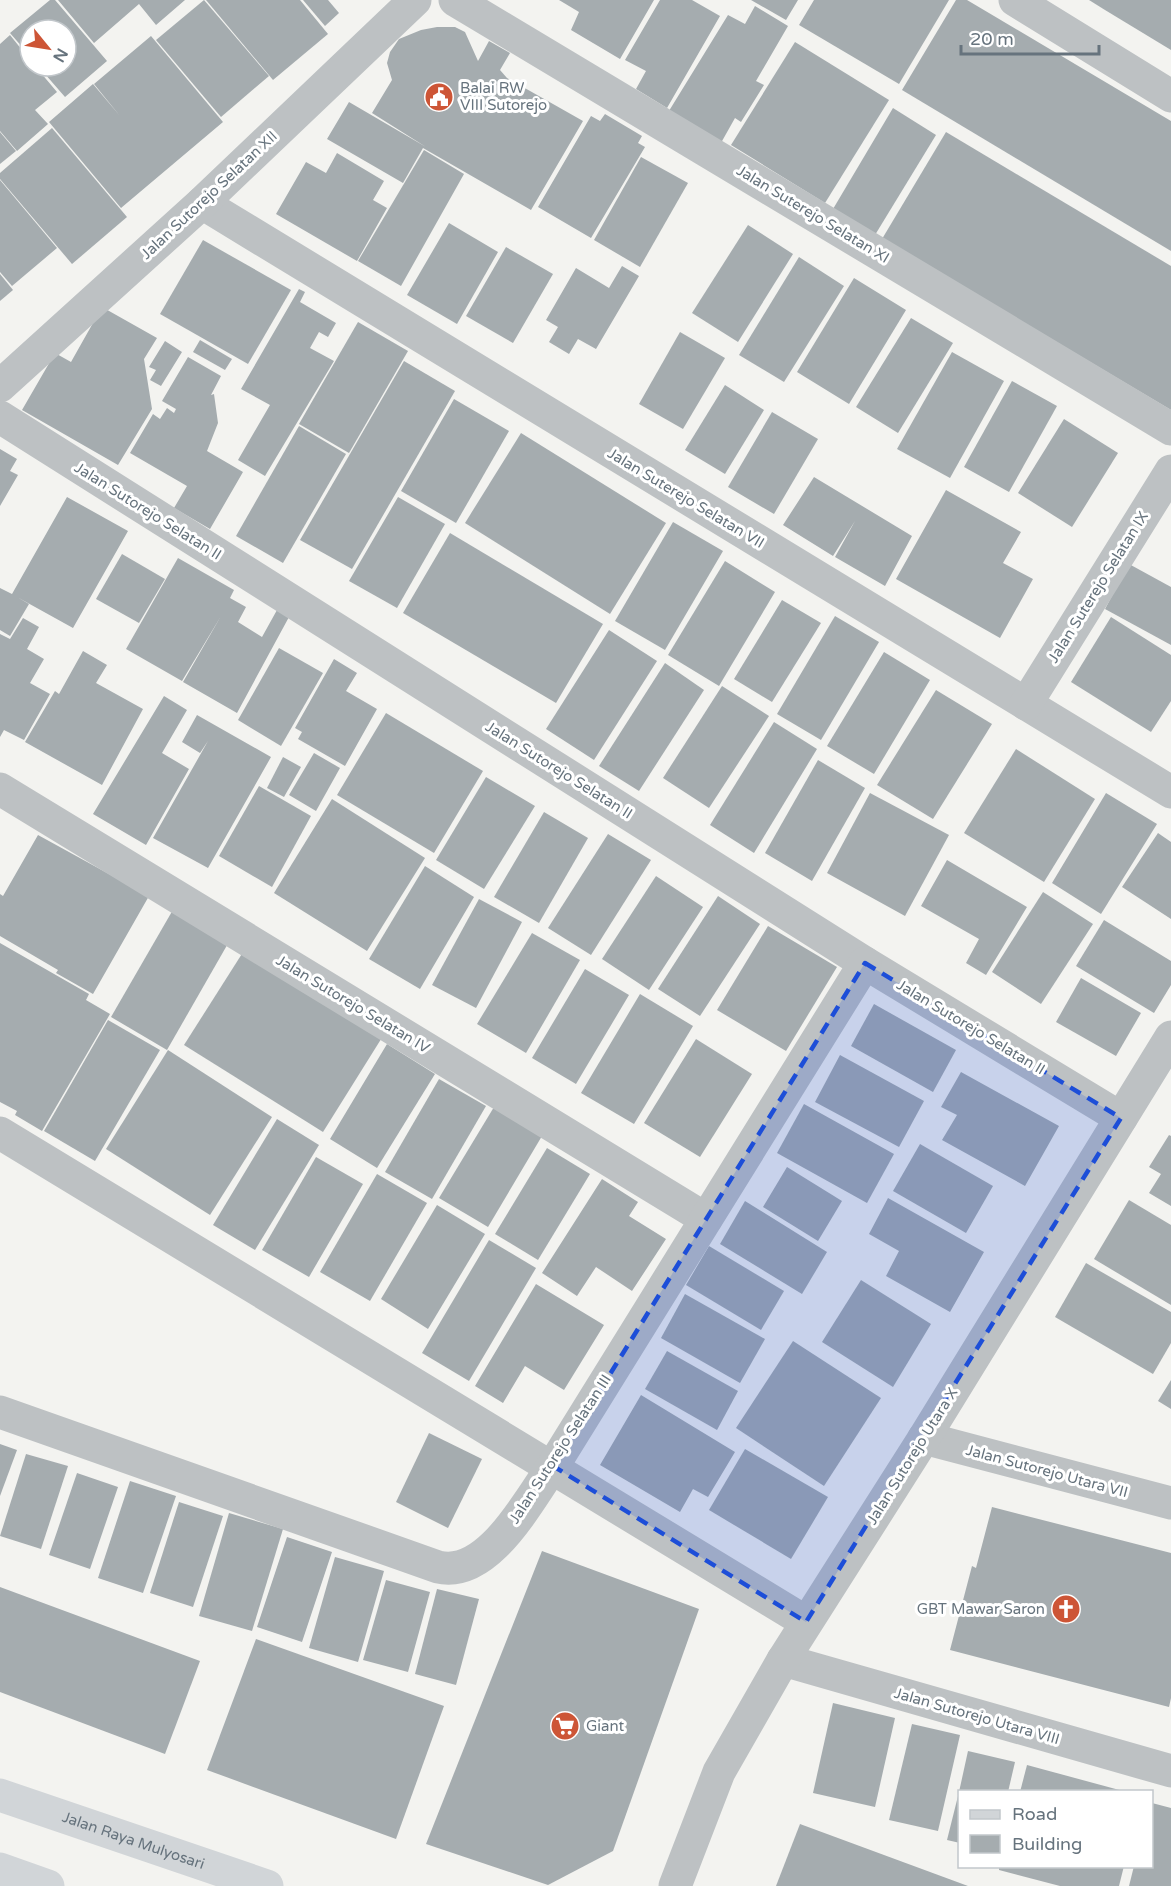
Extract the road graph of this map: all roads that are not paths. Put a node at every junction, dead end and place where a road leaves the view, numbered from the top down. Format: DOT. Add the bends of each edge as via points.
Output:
graph roads {
  1 [pos="415,0"];
  2 [pos="455,0"];
  3 [pos="1015,0"];
  4 [pos="1171,96"];
  5 [pos="202,203"];
  6 [pos="0,386"];
  7 [pos="0,417"];
  8 [pos="1171,429"];
  9 [pos="1171,471"];
  10 [pos="1026,704"];
  11 [pos="0,789"];
  12 [pos="1171,792"];
  13 [pos="865,963"];
  14 [pos="1171,1037"];
  15 [pos="1121,1118"];
  16 [pos="0,1133"];
  17 [pos="706,1219"];
  18 [pos="0,1412"];
  19 [pos="924,1438"];
  20 [pos="553,1466"];
  21 [pos="1171,1503"];
  22 [pos="806,1622"];
  23 [pos="783,1660"];
  24 [pos="1171,1771"];
  25 [pos="0,1795"];
  26 [pos="0,1869"];
  27 [pos="48,1886"];
  28 [pos="267,1886"];
  29 [pos="675,1886"];
  1 -- 5 [label="street, Jalan Sutorejo Selatan XII"];
  2 -- 8 [label="street, Jalan Suterejo Selatan XI"];
  3 -- 4 [label="street"];
  5 -- 6 [label="street, Jalan Sutorejo Selatan XII"];
  5 -- 10 [label="street, Jalan Suterejo Selatan VII"];
  7 -- 13 [label="street, Jalan Sutorejo Selatan II"];
  9 -- 10 [label="street, Jalan Suterejo Selatan IX"];
  10 -- 12 [label="street, Jalan Suterejo Selatan VII"];
  11 -- 17 [label="street, Jalan Sutorejo Selatan IV"];
  13 -- 15 [label="street, Jalan Sutorejo Selatan II"];
  13 -- 17 [label="street, Jalan Sutorejo Selatan III"];
  14 -- 15 [label="street, Jalan Sutorejo Utara X"];
  15 -- 19 [label="street, Jalan Sutorejo Utara X"];
  16 -- 20 [label="street"];
  17 -- 20 [label="street, Jalan Sutorejo Selatan III"];
  18 -- 20 [label="street, Jalan Sutorejo Selatan III" via="448,1570 483,1557"];
  19 -- 21 [label="street, Jalan Sutorejo Utara VII"];
  19 -- 22 [label="street, Jalan Sutorejo Utara X"];
  20 -- 22 [label="street"];
  22 -- 23 [label="street, Jalan Sutorejo Utara X"];
  23 -- 24 [label="street, Jalan Sutorejo Utara VIII"];
  23 -- 29 [label="street, Jalan Sutorejo Utara X" via="719,1773"];
  25 -- 28 [label="main road, Jalan Raya Mulyosari"];
  26 -- 27 [label="main road"];
}
